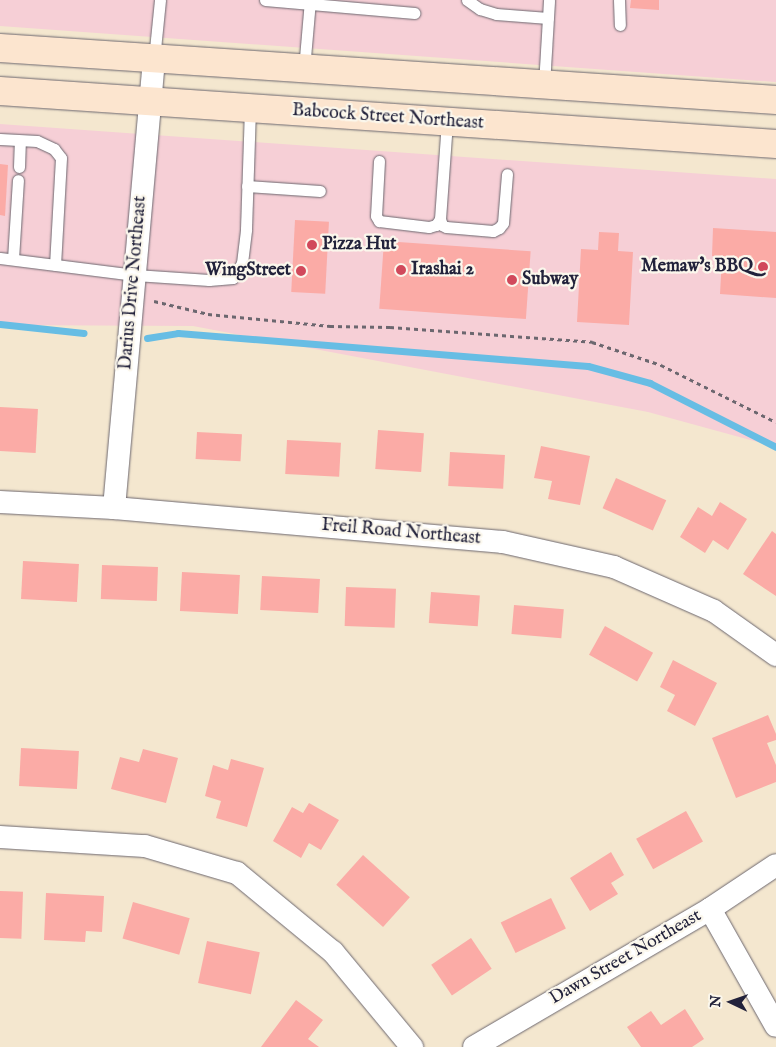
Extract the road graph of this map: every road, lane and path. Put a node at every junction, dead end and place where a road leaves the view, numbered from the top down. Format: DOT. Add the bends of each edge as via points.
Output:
graph roads {
  1 [pos="160,0"];
  2 [pos="265,0"];
  3 [pos="467,0"];
  4 [pos="549,0"];
  5 [pos="619,0"];
  6 [pos="310,2"];
  7 [pos="414,12"];
  8 [pos="548,18"];
  9 [pos="620,25"];
  10 [pos="0,48"];
  11 [pos="154,59"];
  12 [pos="304,69"];
  13 [pos="544,85"];
  14 [pos="0,91"];
  15 [pos="776,100"];
  16 [pos="150,102"];
  17 [pos="250,109"];
  18 [pos="447,122"];
  19 [pos="0,139"];
  20 [pos="20,140"];
  21 [pos="776,144"];
  22 [pos="379,161"];
  23 [pos="19,167"];
  24 [pos="507,174"];
  25 [pos="18,180"];
  26 [pos="247,186"];
  27 [pos="320,191"];
  28 [pos="440,219"];
  29 [pos="0,258"];
  30 [pos="13,259"];
  31 [pos="56,265"];
  32 [pos="134,285"];
  33 [pos="776,422"];
  34 [pos="0,502"];
  35 [pos="114,508"];
  36 [pos="776,655"];
  37 [pos="0,837"];
  38 [pos="776,865"];
  39 [pos="710,909"];
  40 [pos="776,1026"];
  41 [pos="412,1047"];
  42 [pos="474,1047"];
  1 -- 11 [label="lane"];
  2 -- 6 [label="lane"];
  3 -- 8 [label="lane" via="496,14"];
  4 -- 8 [label="lane"];
  5 -- 9 [label="lane"];
  6 -- 7 [label="lane"];
  6 -- 12 [label="lane"];
  8 -- 13 [label="lane"];
  10 -- 11 [label="main road"];
  11 -- 12 [label="main road"];
  11 -- 16 [label="street, Darius Drive Northeast"];
  12 -- 13 [label="main road"];
  13 -- 15 [label="main road"];
  14 -- 16 [label="main road, Babcock Street Northeast"];
  16 -- 17 [label="main road, Babcock Street Northeast"];
  16 -- 32 [label="street, Darius Drive Northeast"];
  17 -- 18 [label="main road, Babcock Street Northeast"];
  17 -- 26 [label="lane"];
  18 -- 21 [label="main road, Babcock Street Northeast"];
  18 -- 28 [label="lane"];
  19 -- 20 [label="lane"];
  20 -- 23 [label="lane"];
  20 -- 31 [label="lane" via="37,141 54,148 61,158"];
  22 -- 28 [label="lane" via="376,216 379,220 429,227"];
  24 -- 28 [label="lane" via="503,223 499,228 493,231 446,227"];
  25 -- 30 [label="lane"];
  26 -- 27 [label="lane"];
  26 -- 32 [label="lane" via="242,263 233,278"];
  29 -- 30 [label="lane"];
  30 -- 31 [label="lane"];
  31 -- 32 [label="lane"];
  32 -- 33 [label="path" via="208,314 330,326 390,327 592,342 661,365"];
  32 -- 35 [label="street, Darius Drive Northeast"];
  34 -- 35 [label="street, Freil Road Northeast"];
  35 -- 36 [label="street, Freil Road Northeast" via="503,542 614,567 714,611"];
  37 -- 41 [label="street" via="145,846 237,874 333,952"];
  38 -- 39 [label="street, Dawn Street Northeast"];
  39 -- 40 [label="street"];
  39 -- 42 [label="street, Dawn Street Northeast"];
}
